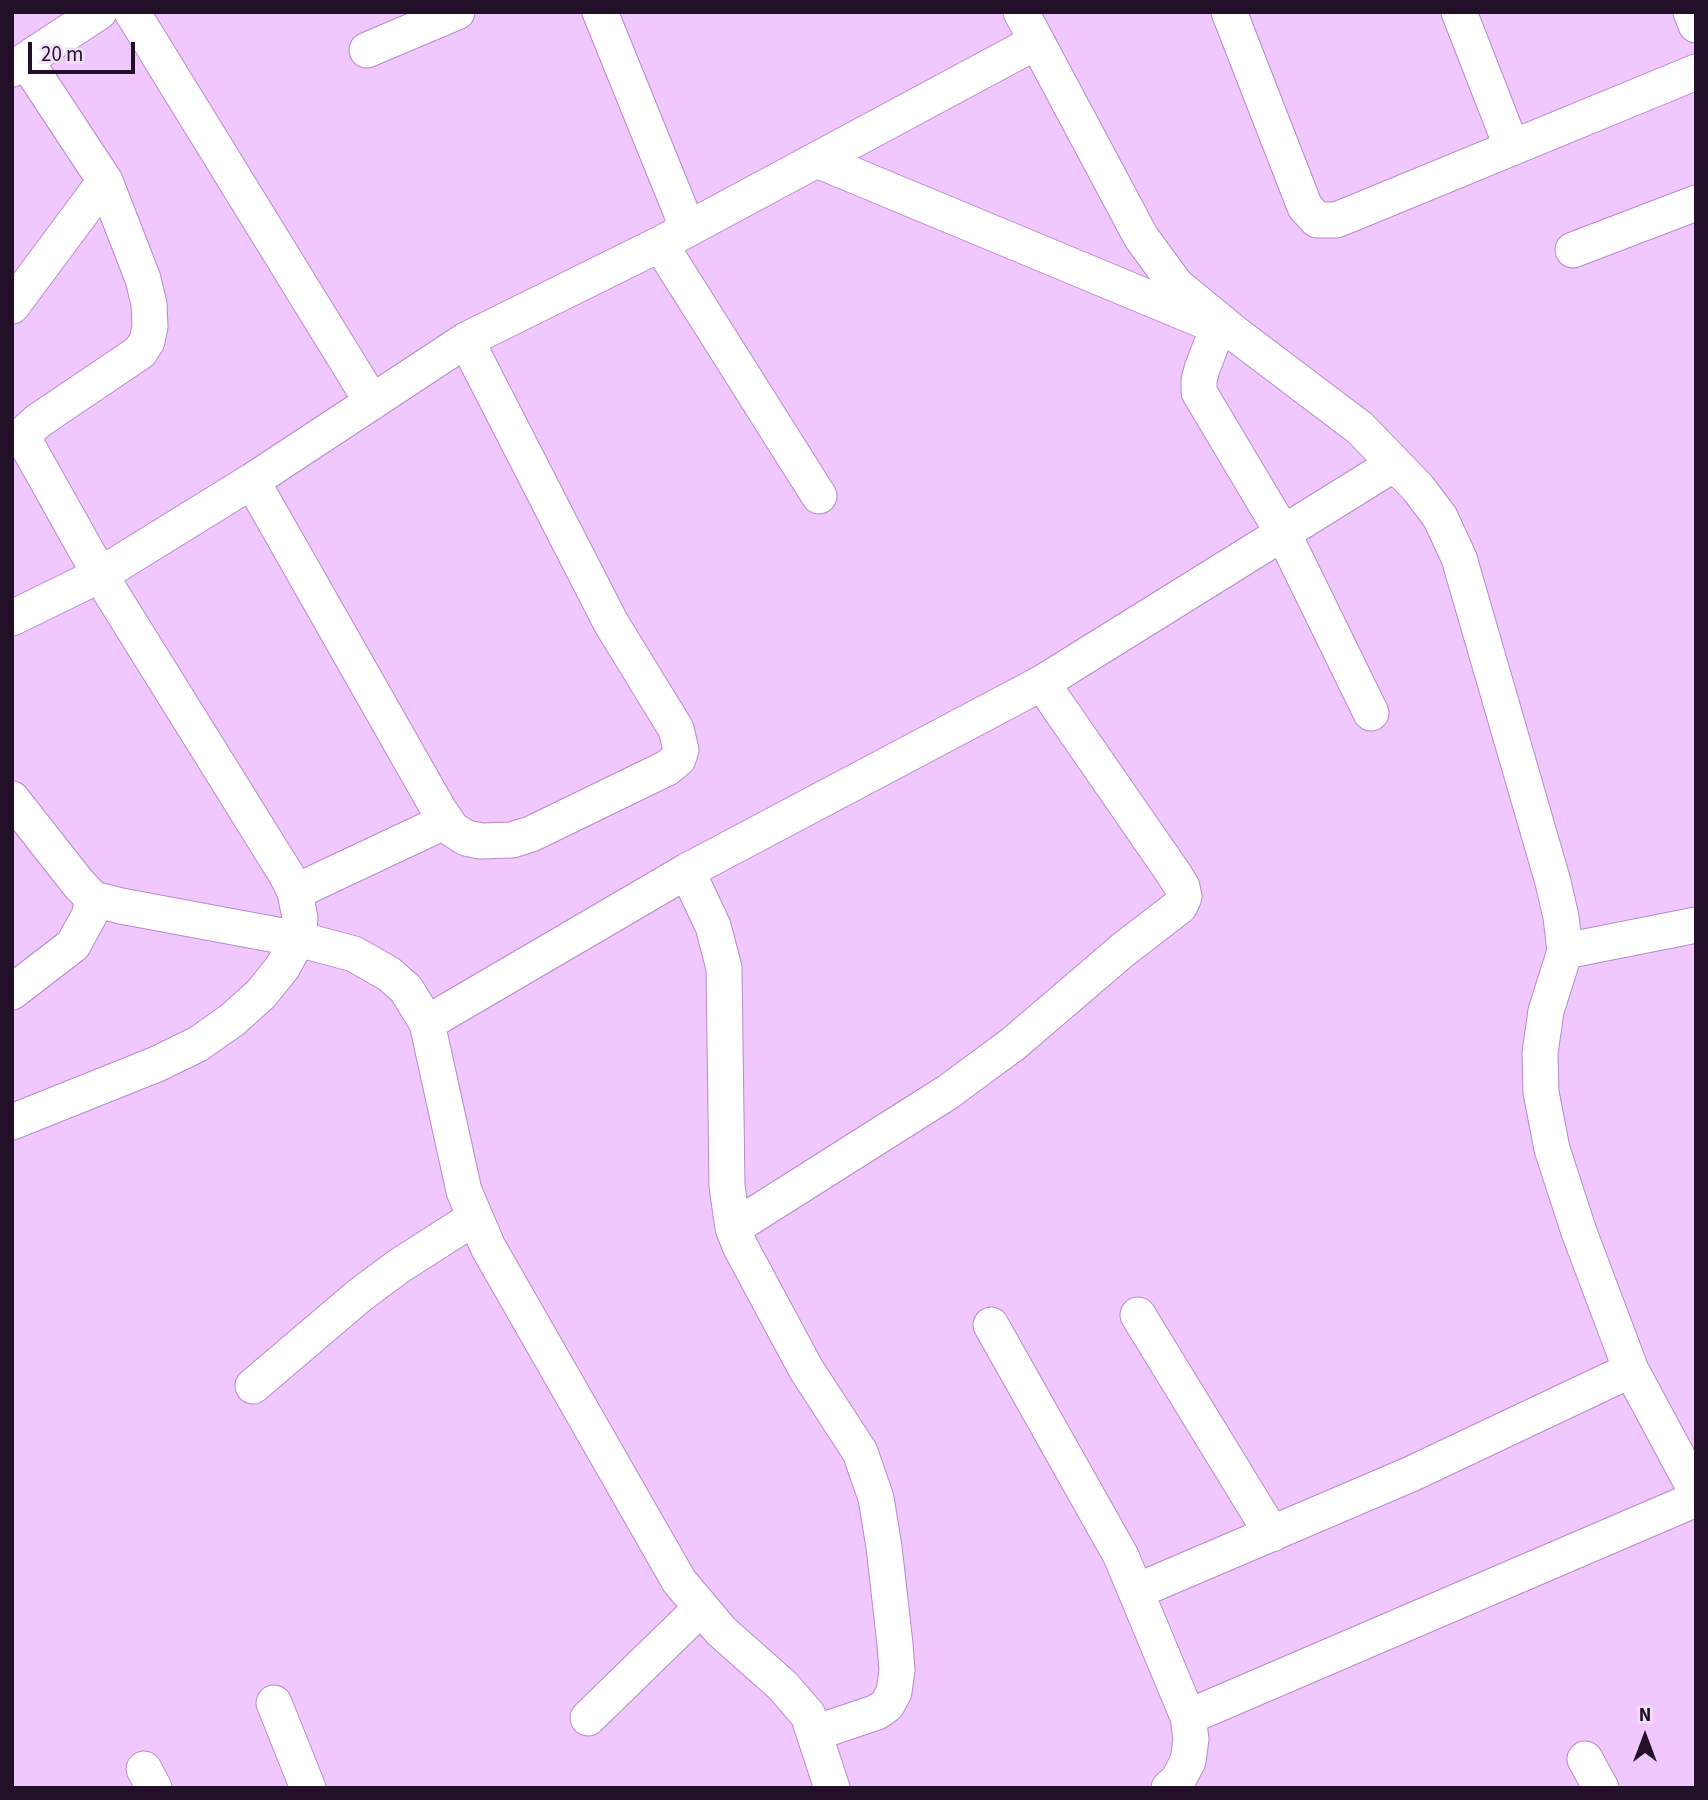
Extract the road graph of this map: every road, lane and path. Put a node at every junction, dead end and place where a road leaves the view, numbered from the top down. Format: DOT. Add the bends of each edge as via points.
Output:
graph roads {
  1 [pos="99,12"];
  2 [pos="132,12"];
  3 [pos="457,12"];
  4 [pos="600,12"];
  5 [pos="1229,12"];
  6 [pos="1459,12"];
  7 [pos="1691,12"];
  8 [pos="1696,25"];
  9 [pos="1029,27"];
  10 [pos="368,50"];
  11 [pos="19,65"];
  12 [pos="1696,72"];
  13 [pos="1512,148"];
  14 [pos="817,160"];
  15 [pos="104,181"];
  16 [pos="1696,203"];
  17 [pos="674,236"];
  18 [pos="1573,250"];
  19 [pos="12,306"];
  20 [pos="1227,331"];
  21 [pos="466,340"];
  22 [pos="372,402"];
  23 [pos="1395,464"];
  24 [pos="252,481"];
  25 [pos="819,496"];
  26 [pos="1283,533"];
  27 [pos="100,575"];
  28 [pos="12,618"];
  29 [pos="1042,683"];
  30 [pos="1371,713"];
  31 [pos="12,799"];
  32 [pos="446,821"];
  33 [pos="687,871"];
  34 [pos="295,892"];
  35 [pos="93,899"];
  36 [pos="1696,925"];
  37 [pos="298,939"];
  38 [pos="1564,951"];
  39 [pos="12,992"];
  40 [pos="427,1023"];
  41 [pos="12,1122"];
  42 [pos="474,1218"];
  43 [pos="733,1228"];
  44 [pos="1138,1315"];
  45 [pos="991,1325"];
  46 [pos="1631,1370"];
  47 [pos="253,1386"];
  48 [pos="1696,1491"];
  49 [pos="1696,1499"];
  50 [pos="1272,1534"];
  51 [pos="1137,1591"];
  52 [pos="701,1608"];
  53 [pos="274,1703"];
  54 [pos="1188,1717"];
  55 [pos="587,1718"];
  56 [pos="815,1733"];
  57 [pos="308,1788"];
  58 [pos="832,1788"];
  59 [pos="1169,1788"];
  1 -- 11 [label="street"];
  2 -- 22 [label="street"];
  3 -- 10 [label="street"];
  4 -- 17 [label="street"];
  5 -- 13 [label="street" via="1305,207 1317,220 1336,220"];
  6 -- 13 [label="street"];
  7 -- 8 [label="street"];
  9 -- 14 [label="street"];
  9 -- 20 [label="street" via="1141,237 1177,285"];
  11 -- 15 [label="street"];
  12 -- 13 [label="street"];
  14 -- 17 [label="street"];
  14 -- 20 [label="street"];
  15 -- 19 [label="street"];
  15 -- 27 [label="street" via="143,279 150,315 148,341 140,352 38,421 28,430 26,443"];
  16 -- 18 [label="street"];
  17 -- 21 [label="street"];
  17 -- 25 [label="street"];
  20 -- 23 [label="street" via="1360,428"];
  20 -- 26 [label="street" via="1202,369 1199,392"];
  21 -- 22 [label="street"];
  21 -- 32 [label="street" via="611,623 676,729 681,750 667,768 531,834 481,841 466,838"];
  22 -- 24 [label="street"];
  23 -- 26 [label="street"];
  23 -- 38 [label="street" via="1440,517 1459,558 1553,882"];
  24 -- 27 [label="street"];
  24 -- 32 [label="street"];
  26 -- 29 [label="street"];
  26 -- 30 [label="street"];
  27 -- 28 [label="street"];
  27 -- 34 [label="street"];
  29 -- 33 [label="street"];
  29 -- 43 [label="street" via="1174,874 1184,897 1180,906 1024,1036 948,1092"];
  31 -- 35 [label="street"];
  32 -- 34 [label="street"];
  33 -- 40 [label="street"];
  33 -- 43 [label="street" via="713,926 724,968 727,1186"];
  34 -- 37 [label="street"];
  35 -- 37 [label="street"];
  35 -- 39 [label="street" via="73,945"];
  36 -- 38 [label="street"];
  37 -- 40 [label="street" via="354,954 389,974 406,989"];
  37 -- 41 [label="street" via="261,994 198,1044"];
  38 -- 46 [label="street" via="1546,1011 1541,1092 1564,1189"];
  40 -- 42 [label="street"];
  42 -- 47 [label="street" via="360,1295"];
  42 -- 52 [label="street" via="679,1581"];
  43 -- 56 [label="street" via="806,1369 860,1452 876,1498 895,1644 894,1692 877,1712"];
  44 -- 50 [label="street"];
  45 -- 51 [label="street" via="1099,1514"];
  46 -- 48 [label="street"];
  46 -- 50 [label="street"];
  49 -- 54 [label="street"];
  50 -- 51 [label="street"];
  51 -- 54 [label="street"];
  52 -- 55 [label="street"];
  52 -- 56 [label="street" via="783,1686 808,1715"];
  53 -- 57 [label="street"];
  54 -- 59 [label="street" via="1188,1761"];
  56 -- 58 [label="street"];
}
